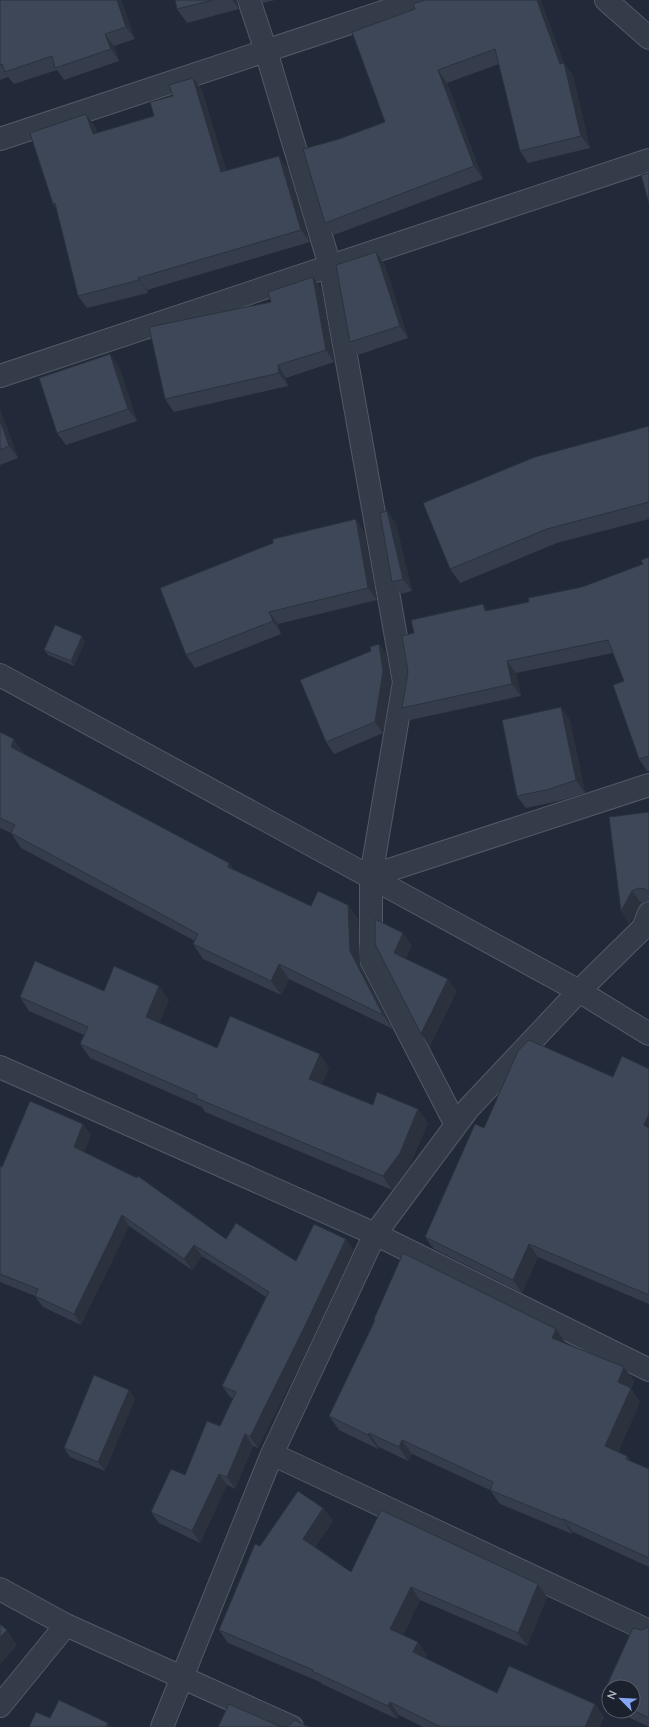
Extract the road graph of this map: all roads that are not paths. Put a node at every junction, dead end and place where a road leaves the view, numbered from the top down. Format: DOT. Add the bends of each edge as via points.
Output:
graph roads {
  1 [pos="249,0"];
  2 [pos="419,0"];
  3 [pos="606,0"];
  4 [pos="649,38"];
  5 [pos="266,51"];
  6 [pos="0,139"];
  7 [pos="649,160"];
  8 [pos="330,266"];
  9 [pos="0,376"];
  10 [pos="0,675"];
  11 [pos="649,785"];
  12 [pos="371,876"];
  13 [pos="649,912"];
  14 [pos="579,991"];
  15 [pos="649,1034"];
  16 [pos="0,1067"];
  17 [pos="456,1125"];
  18 [pos="375,1234"];
  19 [pos="649,1370"];
  20 [pos="272,1454"];
  21 [pos="0,1589"];
  22 [pos="66,1625"];
  23 [pos="649,1631"];
  24 [pos="182,1677"];
  25 [pos="0,1706"];
  26 [pos="162,1727"];
  27 [pos="292,1727"];
  1 -- 5 [label="street"];
  2 -- 5 [label="street"];
  3 -- 4 [label="street"];
  5 -- 6 [label="street"];
  5 -- 8 [label="street"];
  7 -- 8 [label="street"];
  8 -- 9 [label="street"];
  8 -- 12 [label="street" via="404,682"];
  10 -- 12 [label="street"];
  11 -- 12 [label="street"];
  12 -- 14 [label="street"];
  12 -- 17 [label="street" via="371,960"];
  13 -- 14 [label="street" via="643,928"];
  14 -- 15 [label="street"];
  14 -- 17 [label="street" via="468,1108"];
  16 -- 18 [label="street"];
  17 -- 18 [label="street"];
  18 -- 19 [label="street"];
  18 -- 20 [label="street"];
  20 -- 23 [label="street"];
  20 -- 24 [label="street"];
  21 -- 22 [label="street"];
  22 -- 24 [label="street"];
  22 -- 25 [label="street"];
  24 -- 26 [label="street"];
  24 -- 27 [label="street"];
}
